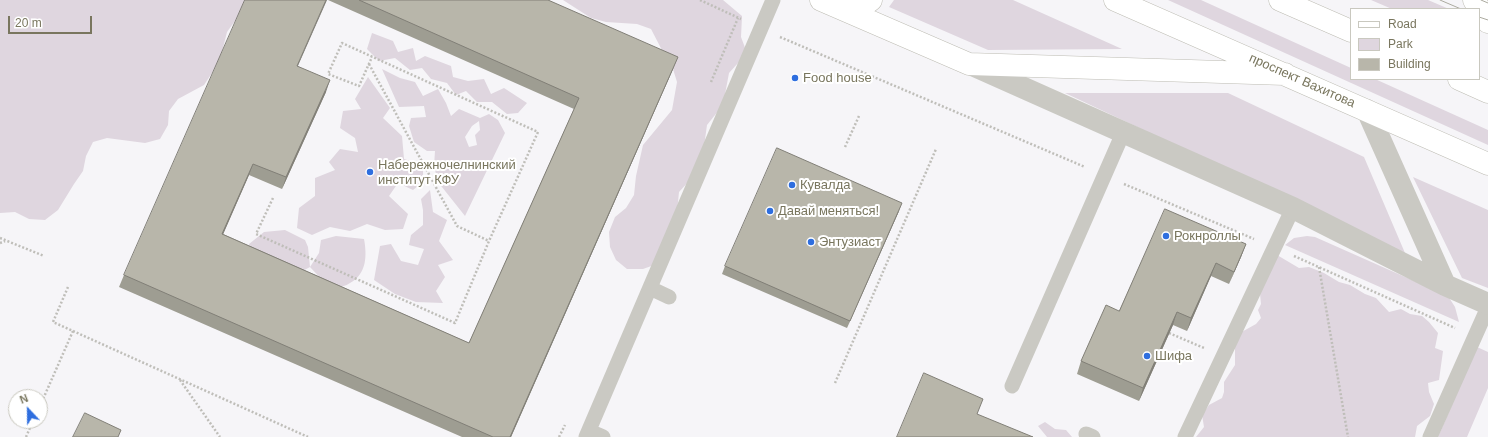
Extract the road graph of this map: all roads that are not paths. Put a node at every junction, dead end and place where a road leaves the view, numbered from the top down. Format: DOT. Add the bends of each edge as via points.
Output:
graph roads {
  1 [pos="773,0"];
  2 [pos="871,0"];
  3 [pos="1115,0"];
  4 [pos="1280,0"];
  5 [pos="830,4"];
  6 [pos="1480,9"];
  7 [pos="1488,22"];
  8 [pos="1350,31"];
  9 [pos="969,64"];
  10 [pos="1285,74"];
  11 [pos="1461,80"];
  12 [pos="1488,92"];
  13 [pos="1367,110"];
  14 [pos="1123,132"];
  15 [pos="1488,164"];
  16 [pos="1293,208"];
  17 [pos="1445,284"];
  18 [pos="650,288"];
  19 [pos="669,297"];
  20 [pos="1488,304"];
  21 [pos="1488,307"];
  22 [pos="1012,386"];
  23 [pos="588,434"];
  24 [pos="603,437"];
  25 [pos="1185,437"];
  26 [pos="1430,437"];
  1 -- 18 [label="lane"];
  2 -- 5 [label="main road" via="867,3"];
  3 -- 10 [label="main road, проспект Вахитова"];
  4 -- 8 [label="main road"];
  5 -- 9 [label="main road"];
  6 -- 7 [label="main road"];
  9 -- 10 [label="main road"];
  9 -- 14 [label="street"];
  10 -- 13 [label="main road, проспект Вахитова"];
  11 -- 12 [label="main road"];
  13 -- 15 [label="main road, проспект Вахитова"];
  13 -- 17 [label="street"];
  14 -- 16 [label="street"];
  14 -- 22 [label="lane"];
  16 -- 17 [label="street"];
  16 -- 25 [label="lane"];
  17 -- 20 [label="street"];
  18 -- 19 [label="lane"];
  18 -- 23 [label="lane"];
  21 -- 26 [label="lane"];
  23 -- 24 [label="lane"];
}
